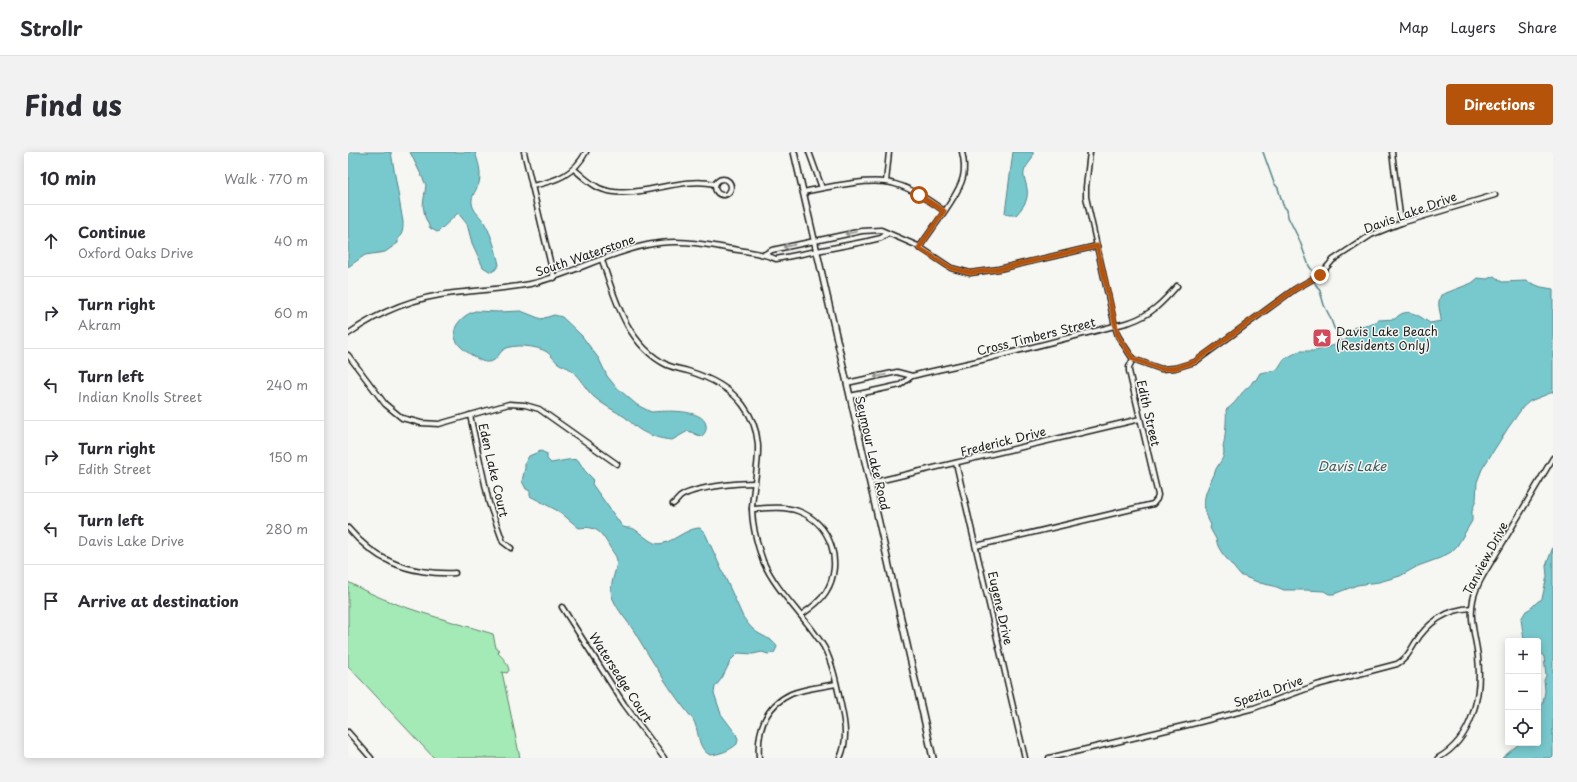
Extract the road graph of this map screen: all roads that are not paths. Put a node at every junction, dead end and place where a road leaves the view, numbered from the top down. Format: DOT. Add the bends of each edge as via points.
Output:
graph roads {
  1 [pos="524,152"];
  2 [pos="586,152"];
  3 [pos="794,152"];
  4 [pos="809,152"];
  5 [pos="889,152"];
  6 [pos="962,152"];
  7 [pos="1090,152"];
  8 [pos="1392,152"];
  9 [pos="574,169"];
  10 [pos="886,182"];
  11 [pos="715,184"];
  12 [pos="532,186"];
  13 [pos="822,188"];
  14 [pos="803,192"];
  15 [pos="1495,195"];
  16 [pos="944,211"];
  17 [pos="1401,223"];
  18 [pos="887,234"];
  19 [pos="814,241"];
  20 [pos="1097,246"];
  21 [pos="919,248"];
  22 [pos="817,250"];
  23 [pos="765,254"];
  24 [pos="602,260"];
  25 [pos="554,278"];
  26 [pos="1177,286"];
  27 [pos="1115,326"];
  28 [pos="348,334"];
  29 [pos="348,355"];
  30 [pos="1133,359"];
  31 [pos="912,376"];
  32 [pos="847,383"];
  33 [pos="850,396"];
  34 [pos="470,415"];
  35 [pos="1140,419"];
  36 [pos="1553,458"];
  37 [pos="956,463"];
  38 [pos="617,464"];
  39 [pos="755,483"];
  40 [pos="870,483"];
  41 [pos="674,504"];
  42 [pos="752,509"];
  43 [pos="348,528"];
  44 [pos="976,546"];
  45 [pos="511,548"];
  46 [pos="455,573"];
  47 [pos="562,607"];
  48 [pos="1472,608"];
  49 [pos="802,616"];
  50 [pos="836,684"];
  51 [pos="348,732"];
  52 [pos="371,758"];
  53 [pos="664,758"];
  54 [pos="759,758"];
  55 [pos="840,758"];
  56 [pos="933,758"];
  57 [pos="1025,758"];
  58 [pos="1049,758"];
  59 [pos="1438,758"];
  1 -- 12 [label="street"];
  2 -- 9 [label="street"];
  3 -- 14 [label="street, Seymour Lake Road"];
  4 -- 13 [label="street"];
  5 -- 10 [label="street"];
  6 -- 16 [label="street" via="963,178"];
  7 -- 20 [label="street" via="1086,197"];
  8 -- 17 [label="street"];
  9 -- 11 [label="street" via="597,187 612,192 635,191 685,182"];
  9 -- 12 [label="street" via="558,180"];
  10 -- 13 [label="street"];
  10 -- 16 [label="street" via="908,189"];
  11 -- 11 [label="street" via="716,192 721,195 727,195 732,189 729,181 724,179"];
  12 -- 25 [label="street"];
  13 -- 14 [label="street"];
  14 -- 19 [label="street, Seymour Lake Road"];
  15 -- 17 [label="street, Davis Lake Drive"];
  16 -- 21 [label="street"];
  17 -- 30 [label="street, Davis Lake Drive" via="1359,242 1333,260 1320,275 1295,289 1194,362 1161,369"];
  18 -- 19 [label="street, South Waterstone, one-way" via="881,230 862,231"];
  18 -- 21 [label="street, South Waterstone"];
  18 -- 22 [label="street, South Waterstone" via="868,241"];
  19 -- 22 [label="street, Seymour Lake Road"];
  19 -- 23 [label="street, South Waterstone, one-way" via="772,250"];
  20 -- 21 [label="street, South Waterstone" via="999,269 970,273 951,268"];
  20 -- 27 [label="street"];
  22 -- 23 [label="street, South Waterstone" via="776,259"];
  22 -- 32 [label="street, Seymour Lake Road"];
  23 -- 24 [label="street, South Waterstone" via="679,242 647,245"];
  24 -- 25 [label="street, South Waterstone"];
  24 -- 39 [label="street" via="623,317 643,347 668,365 698,374 722,386 743,405 750,417 757,440"];
  25 -- 28 [label="street, South Waterstone" via="527,285 422,299 377,316"];
  26 -- 27 [label="street, Cross Timbers Street" via="1153,311 1142,318"];
  27 -- 30 [label="street" via="1118,336"];
  27 -- 31 [label="street, Cross Timbers Street"];
  29 -- 34 [label="street" via="385,404 402,418 439,424"];
  30 -- 35 [label="street, Edith Street" via="1129,371"];
  31 -- 32 [label="street, Cross Timbers Street, one-way" via="897,372"];
  31 -- 33 [label="street, Cross Timbers Street" via="900,385"];
  32 -- 33 [label="street, Seymour Lake Road"];
  33 -- 40 [label="street, Seymour Lake Road"];
  34 -- 38 [label="street" via="510,404 539,409"];
  34 -- 45 [label="street, Eden Lake Court" via="489,503 503,542"];
  35 -- 37 [label="street, Frederick Drive"];
  35 -- 44 [label="street, Edith Street" via="1158,495 1155,502"];
  36 -- 48 [label="street, Tanview Drive" via="1488,568 1473,599"];
  37 -- 40 [label="street, Frederick Drive"];
  37 -- 44 [label="street, Eugene Drive"];
  39 -- 41 [label="street" via="728,484 690,492 680,496"];
  39 -- 42 [label="street"];
  40 -- 56 [label="street, Seymour Lake Road"];
  42 -- 49 [label="street" via="756,537 765,564 778,587"];
  42 -- 49 [label="street" via="791,509 800,512 822,527 831,542 834,569 831,583 821,599"];
  43 -- 46 [label="street" via="356,537 391,562 441,574"];
  44 -- 57 [label="street, Eugene Drive"];
  47 -- 53 [label="street, Watersedge Court" via="624,704"];
  48 -- 58 [label="street, Spezia Drive" via="1440,616 1429,625 1407,656 1396,664 1317,685 1264,705"];
  48 -- 59 [label="street, Tanview Drive" via="1479,688 1473,715 1460,740"];
  49 -- 50 [label="street" via="824,649"];
  50 -- 54 [label="street" via="792,694 771,710 758,738"];
  50 -- 55 [label="street" via="845,726 845,743"];
  51 -- 52 [label="street"];
}
